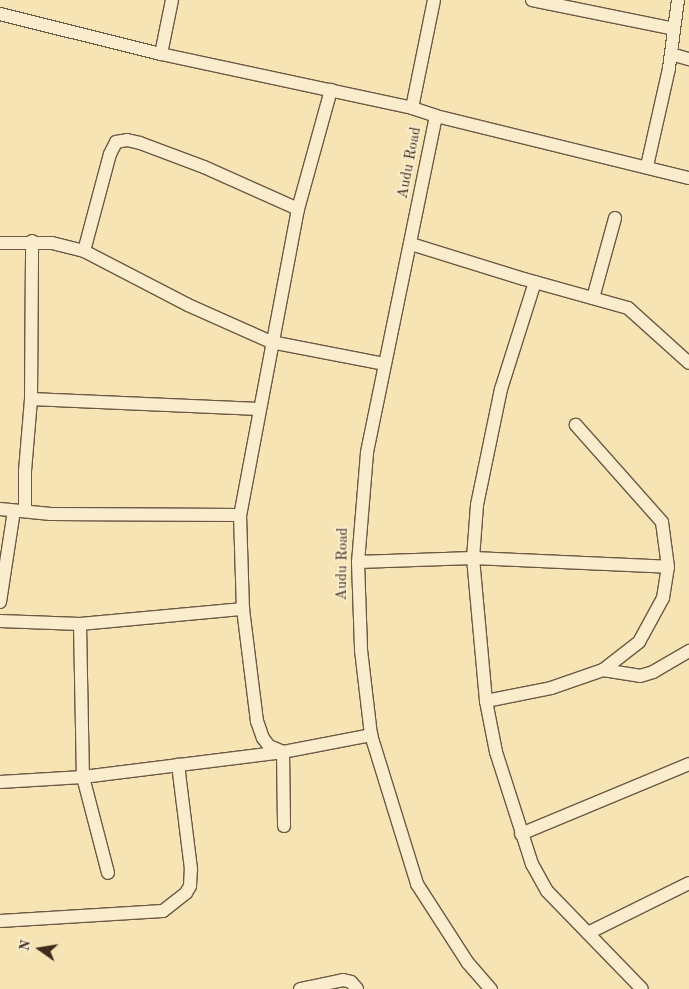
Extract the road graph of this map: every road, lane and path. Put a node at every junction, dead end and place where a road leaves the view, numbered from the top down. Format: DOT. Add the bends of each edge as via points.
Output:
graph roads {
  1 [pos="172,0"];
  2 [pos="434,0"];
  3 [pos="532,0"];
  4 [pos="678,0"];
  5 [pos="0,14"];
  6 [pos="674,29"];
  7 [pos="161,54"];
  8 [pos="671,54"];
  9 [pos="689,59"];
  10 [pos="331,90"];
  11 [pos="412,108"];
  12 [pos="436,116"];
  13 [pos="647,166"];
  14 [pos="689,178"];
  15 [pos="298,209"];
  16 [pos="614,218"];
  17 [pos="32,242"];
  18 [pos="0,243"];
  19 [pos="411,244"];
  20 [pos="84,251"];
  21 [pos="535,282"];
  22 [pos="593,298"];
  23 [pos="271,342"];
  24 [pos="689,363"];
  25 [pos="384,364"];
  26 [pos="31,399"];
  27 [pos="258,409"];
  28 [pos="576,425"];
  29 [pos="0,509"];
  30 [pos="19,511"];
  31 [pos="240,515"];
  32 [pos="474,558"];
  33 [pos="358,562"];
  34 [pos="668,568"];
  35 [pos="0,602"];
  36 [pos="243,609"];
  37 [pos="0,621"];
  38 [pos="80,624"];
  39 [pos="689,651"];
  40 [pos="603,670"];
  41 [pos="486,701"];
  42 [pos="371,735"];
  43 [pos="283,752"];
  44 [pos="689,764"];
  45 [pos="178,765"];
  46 [pos="82,777"];
  47 [pos="0,782"];
  48 [pos="284,826"];
  49 [pos="521,834"];
  50 [pos="108,873"];
  51 [pos="689,883"];
  52 [pos="0,921"];
  53 [pos="588,933"];
  54 [pos="639,988"];
  55 [pos="300,989"];
  56 [pos="357,989"];
  57 [pos="491,989"];
  1 -- 7 [label="street"];
  2 -- 11 [label="street"];
  3 -- 6 [label="street"];
  4 -- 6 [label="street"];
  5 -- 7 [label="street"];
  6 -- 8 [label="street"];
  7 -- 10 [label="street"];
  8 -- 9 [label="street"];
  8 -- 13 [label="street"];
  10 -- 11 [label="street"];
  10 -- 15 [label="street"];
  11 -- 12 [label="street"];
  12 -- 13 [label="street"];
  12 -- 19 [label="street, Audu Road"];
  13 -- 14 [label="street"];
  15 -- 20 [label="street" via="204,167 140,143 116,142"];
  15 -- 23 [label="street"];
  16 -- 22 [label="street"];
  17 -- 18 [label="street"];
  17 -- 20 [label="street"];
  17 -- 26 [label="street"];
  19 -- 21 [label="street"];
  19 -- 25 [label="street, Audu Road"];
  20 -- 23 [label="street" via="188,306"];
  21 -- 22 [label="street"];
  21 -- 32 [label="street" via="501,389 491,433 477,505"];
  22 -- 24 [label="street" via="628,308"];
  23 -- 25 [label="street"];
  23 -- 27 [label="street"];
  25 -- 33 [label="street, Audu Road" via="367,453"];
  26 -- 27 [label="street"];
  26 -- 30 [label="street"];
  27 -- 31 [label="street"];
  28 -- 34 [label="street" via="662,522"];
  29 -- 30 [label="street"];
  30 -- 31 [label="street" via="153,516"];
  30 -- 35 [label="street"];
  31 -- 36 [label="street"];
  32 -- 33 [label="street"];
  32 -- 34 [label="street"];
  32 -- 41 [label="street"];
  33 -- 42 [label="street, Audu Road" via="361,650"];
  34 -- 40 [label="street" via="663,598 639,642"];
  36 -- 38 [label="street"];
  36 -- 43 [label="street" via="257,722 269,746"];
  37 -- 38 [label="street"];
  38 -- 46 [label="street"];
  39 -- 40 [label="street" via="640,676"];
  40 -- 41 [label="street" via="551,688"];
  41 -- 49 [label="street" via="496,752"];
  42 -- 43 [label="street"];
  42 -- 57 [label="street, Audu Road" via="417,884 468,963"];
  43 -- 45 [label="street"];
  43 -- 48 [label="street"];
  44 -- 49 [label="street"];
  45 -- 46 [label="street"];
  45 -- 52 [label="street" via="191,869 186,893 163,911"];
  46 -- 47 [label="street"];
  46 -- 50 [label="street"];
  49 -- 53 [label="street" via="547,891"];
  51 -- 53 [label="street"];
  53 -- 54 [label="street"];
  55 -- 56 [label="street" via="343,980 352,982"];
}
